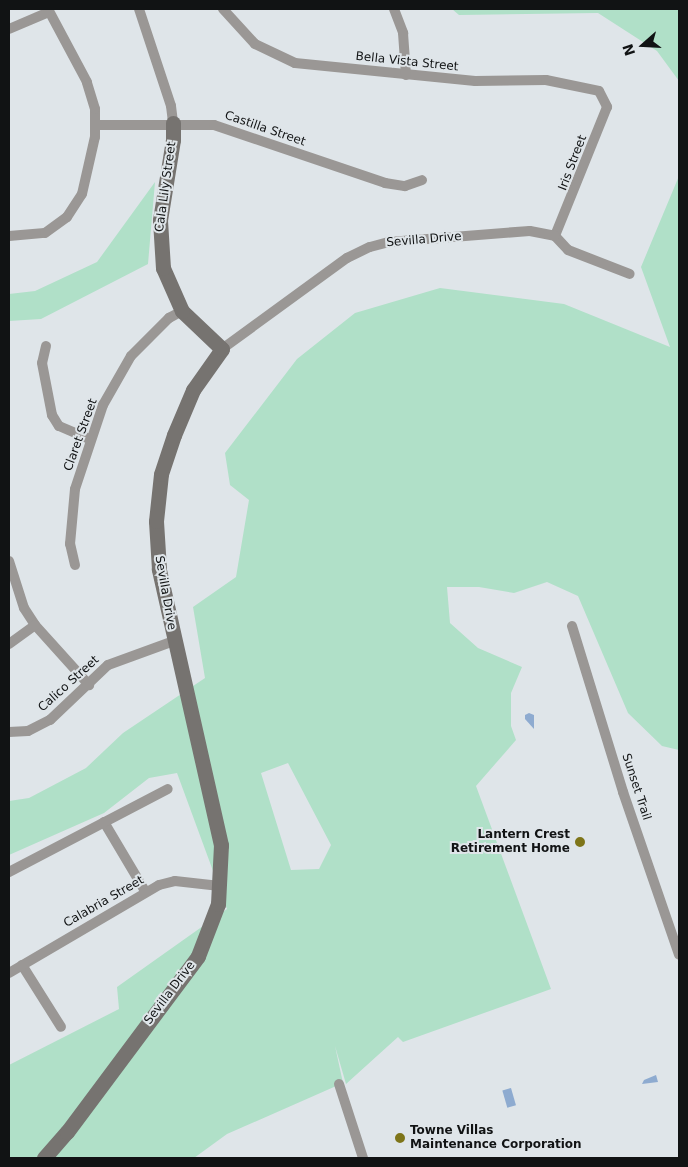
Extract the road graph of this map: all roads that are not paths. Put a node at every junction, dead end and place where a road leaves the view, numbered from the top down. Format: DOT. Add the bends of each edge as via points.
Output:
graph roads {
  1 [pos="139,9"];
  2 [pos="223,9"];
  3 [pos="394,9"];
  4 [pos="49,10"];
  5 [pos="9,30"];
  6 [pos="406,75"];
  7 [pos="605,98"];
  8 [pos="173,123"];
  9 [pos="95,125"];
  10 [pos="422,180"];
  11 [pos="9,236"];
  12 [pos="555,236"];
  13 [pos="630,274"];
  14 [pos="182,311"];
  15 [pos="46,346"];
  16 [pos="222,349"];
  17 [pos="90,439"];
  18 [pos="9,562"];
  19 [pos="75,565"];
  20 [pos="35,625"];
  21 [pos="572,626"];
  22 [pos="174,641"];
  23 [pos="9,644"];
  24 [pos="89,685"];
  25 [pos="9,732"];
  26 [pos="168,789"];
  27 [pos="104,822"];
  28 [pos="9,872"];
  29 [pos="220,886"];
  30 [pos="145,891"];
  31 [pos="679,955"];
  32 [pos="22,965"];
  33 [pos="9,973"];
  34 [pos="61,1027"];
  35 [pos="339,1084"];
  36 [pos="44,1158"];
  37 [pos="362,1158"];
  1 -- 8 [label="street, Cala Lily Street" via="171,106"];
  2 -- 6 [label="street, Bella Vista Street" via="246,37 284,60"];
  3 -- 6 [label="street" via="404,33"];
  4 -- 5 [label="street"];
  4 -- 9 [label="street" via="87,82"];
  6 -- 7 [label="street, Bella Vista Street" via="475,82 546,80 599,91"];
  7 -- 12 [label="street, Iris Street" via="608,107"];
  8 -- 9 [label="street, Castilla Street"];
  8 -- 10 [label="street, Castilla Street" via="214,125 384,183 405,186"];
  8 -- 14 [label="street, Cala Lily Street" via="159,244 166,280"];
  9 -- 11 [label="street" via="82,194 73,210 61,224 44,233"];
  12 -- 13 [label="street" via="568,250"];
  12 -- 16 [label="street, Sevilla Drive" via="530,231 389,242 370,247 347,258"];
  14 -- 16 [label="street, Cala Lily Street"];
  14 -- 17 [label="street, Claret Street" via="169,318 131,356 103,406"];
  15 -- 17 [label="street" via="42,363 52,415 59,426"];
  16 -- 22 [label="street, Sevilla Drive" via="194,390 161,474 156,521 158,560"];
  17 -- 19 [label="street, Claret Street" via="72,507 70,544"];
  18 -- 20 [label="street" via="24,608"];
  20 -- 23 [label="street"];
  20 -- 24 [label="street"];
  21 -- 31 [label="street, Sunset Trail" via="623,792"];
  22 -- 24 [label="street, Calico Street" via="108,665"];
  22 -- 29 [label="street, Sevilla Drive" via="221,845"];
  24 -- 25 [label="street, Calico Street" via="42,725 21,733"];
  26 -- 27 [label="street"];
  27 -- 28 [label="street"];
  27 -- 30 [label="street"];
  29 -- 30 [label="street, Calabria Street" via="175,881"];
  29 -- 36 [label="street, Sevilla Drive" via="213,924 198,956 67,1132"];
  30 -- 32 [label="street, Calabria Street"];
  32 -- 33 [label="street, Calabria Street"];
  32 -- 34 [label="street"];
  35 -- 37 [label="street"];
}
